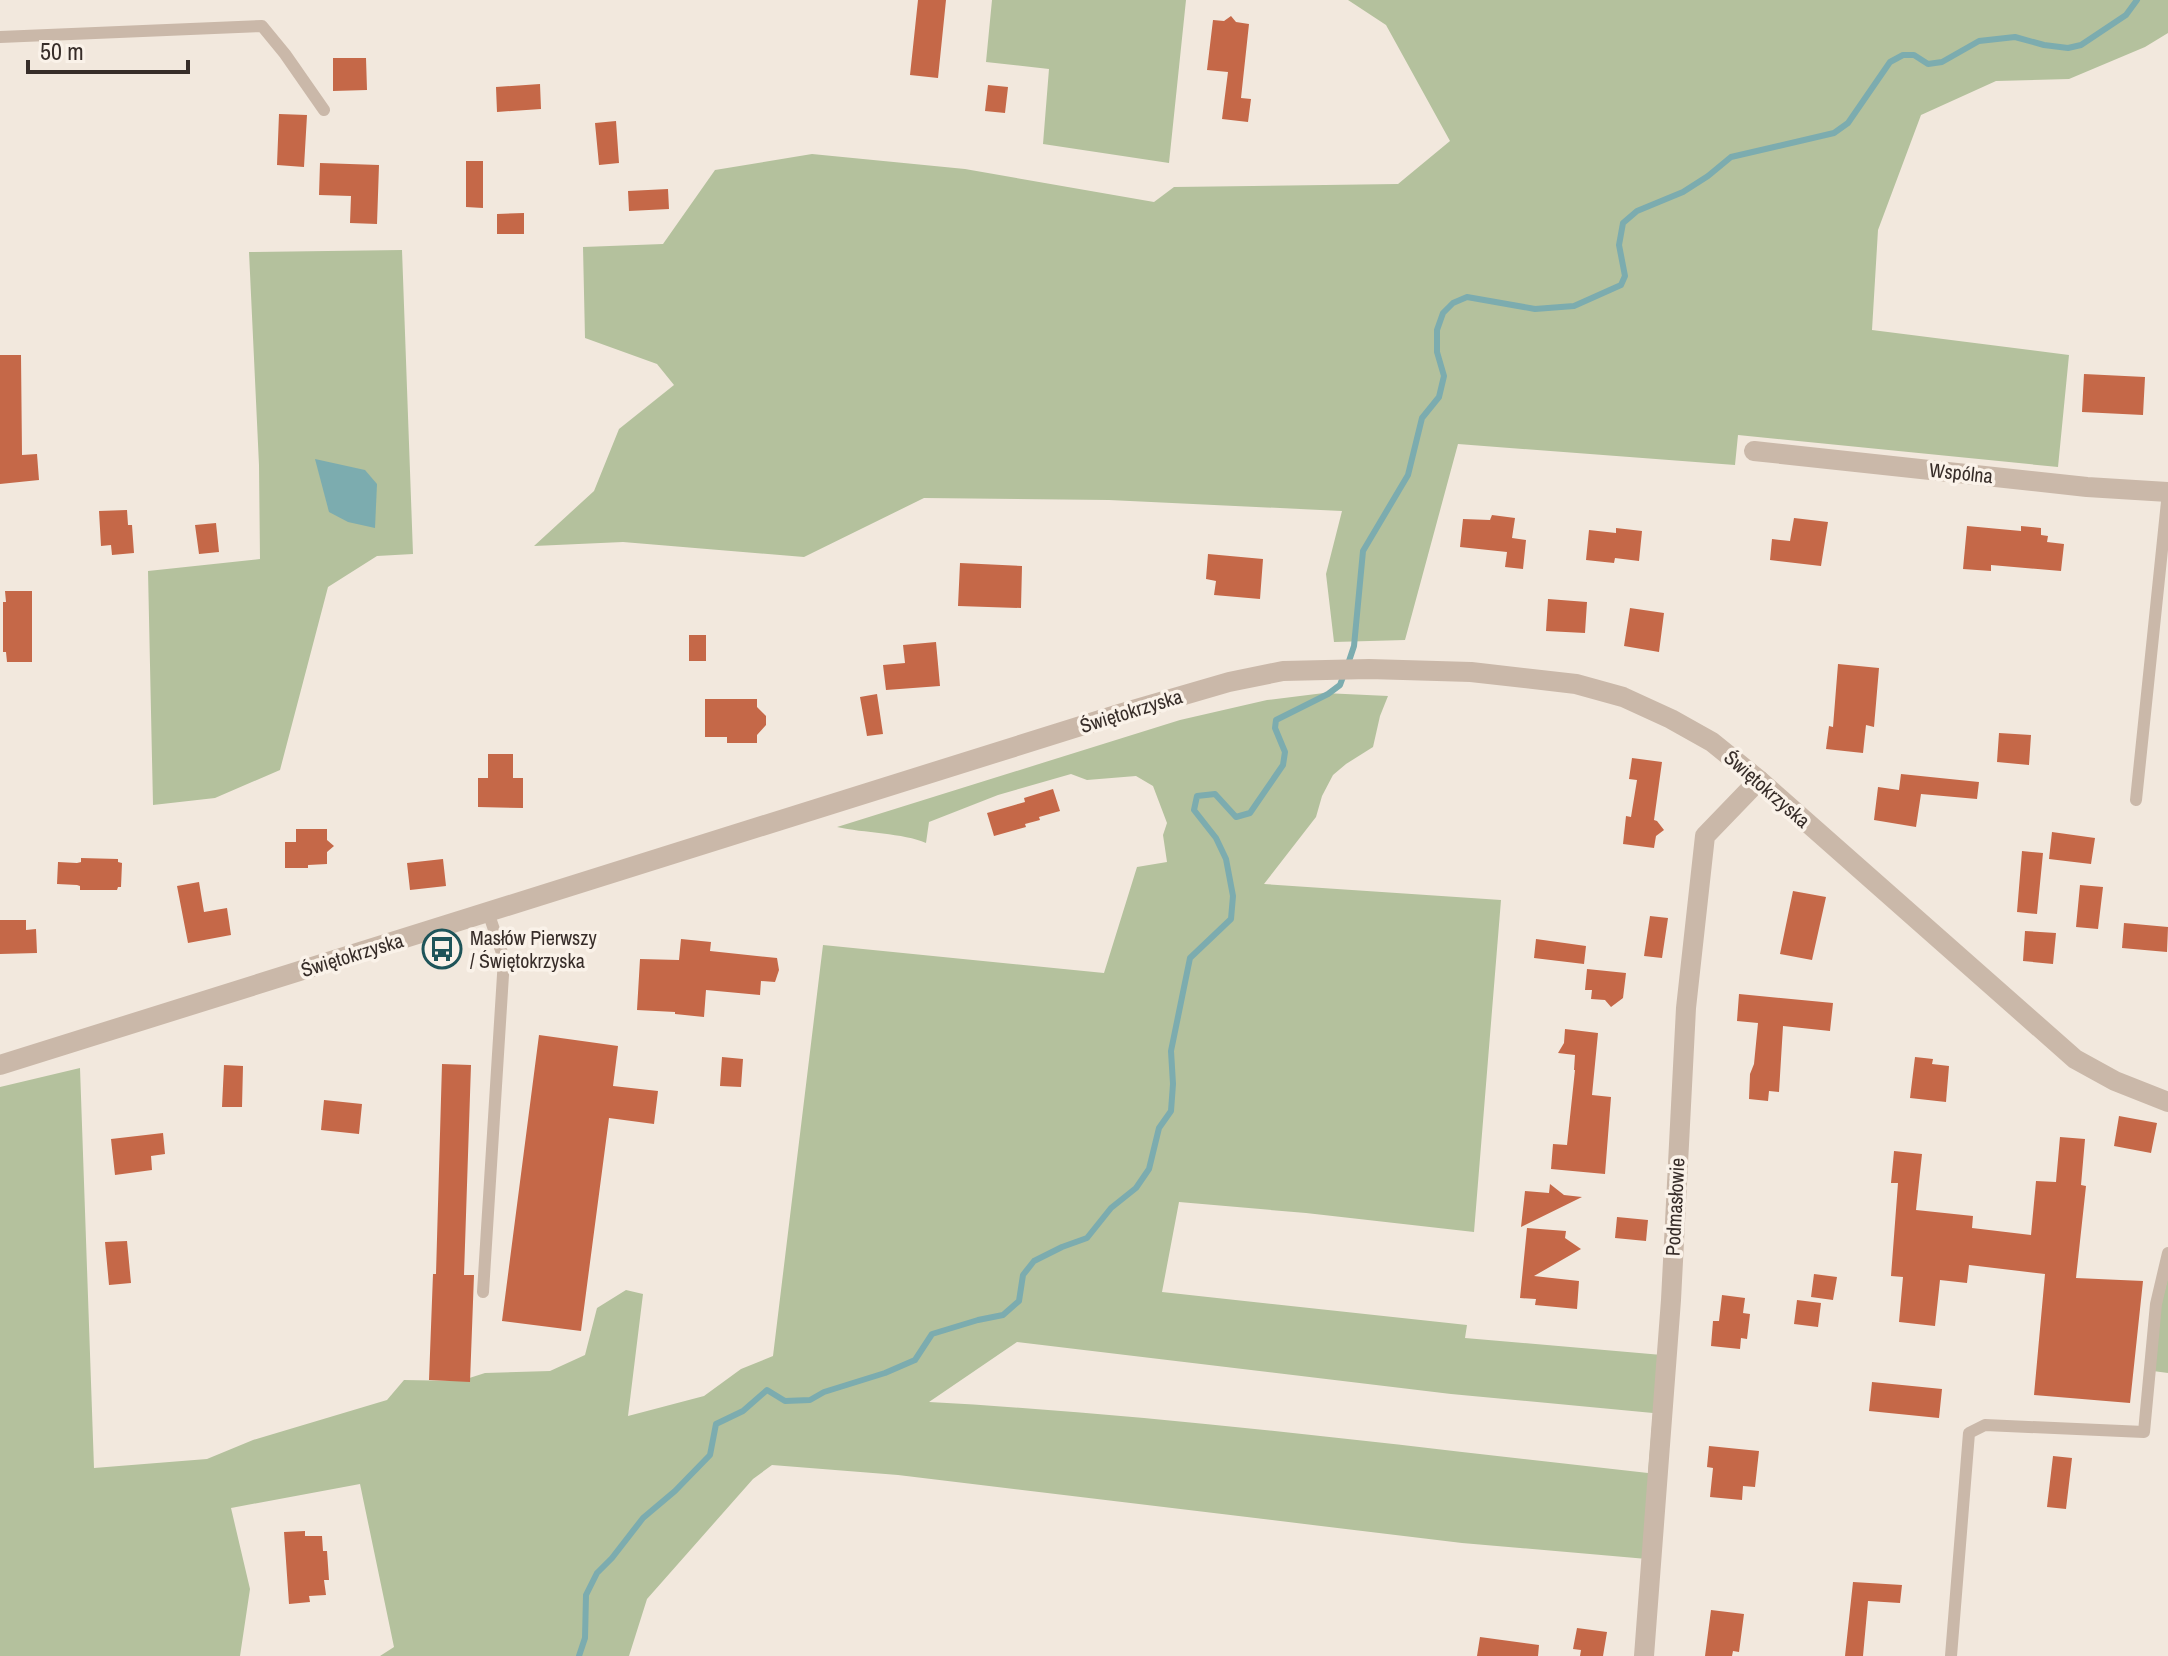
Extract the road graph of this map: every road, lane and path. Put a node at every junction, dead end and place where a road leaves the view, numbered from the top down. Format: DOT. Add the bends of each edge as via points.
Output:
graph roads {
  1 [pos="0,37"];
  2 [pos="324,110"];
  3 [pos="1754,451"];
  4 [pos="2168,492"];
  5 [pos="1759,780"];
  6 [pos="2136,800"];
  7 [pos="488,912"];
  8 [pos="0,1065"];
  9 [pos="2168,1102"];
  10 [pos="2168,1253"];
  11 [pos="483,1292"];
  12 [pos="1644,1656"];
  13 [pos="1951,1656"];
  1 -- 2 [label="lane" via="262,26"];
  3 -- 4 [label="street, Wspólna"];
  4 -- 6 [label="lane"];
  5 -- 7 [label="street, Świętokrzyska" via="1712,742 1671,719 1623,697 1576,684 1471,672 1283,671 1133,710"];
  5 -- 9 [label="street, Świętokrzyska" via="2075,1059"];
  5 -- 12 [label="street, Podmasłowie" via="1705,836 1686,1008"];
  7 -- 8 [label="street, Świętokrzyska"];
  7 -- 11 [label="lane" via="504,959"];
  10 -- 13 [label="lane" via="2156,1304 2144,1432 1985,1425 1969,1433"];
}
